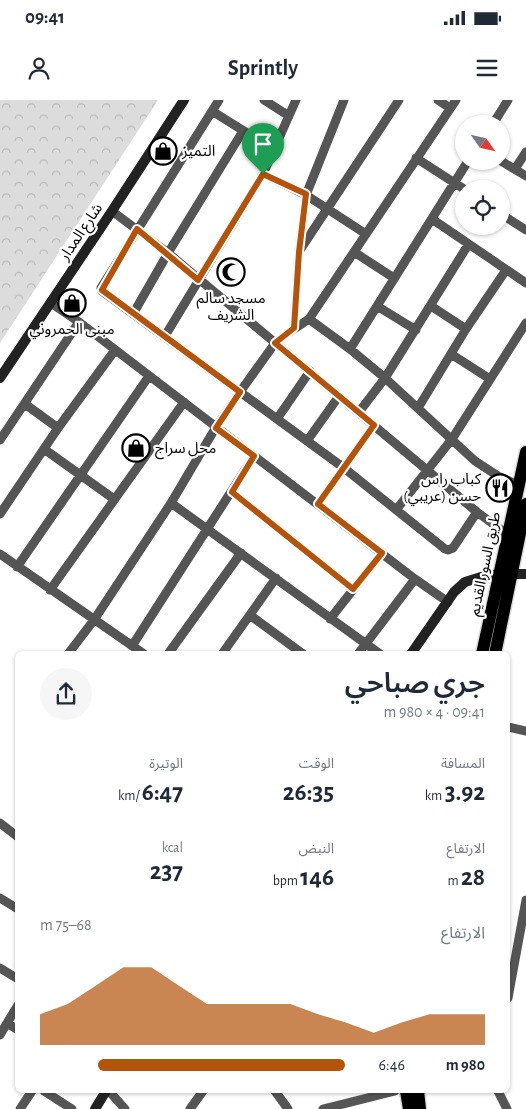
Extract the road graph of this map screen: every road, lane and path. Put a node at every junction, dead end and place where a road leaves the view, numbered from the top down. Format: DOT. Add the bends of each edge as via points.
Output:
graph roads {
  1 [pos="184,100"];
  2 [pos="219,100"];
  3 [pos="264,100"];
  4 [pos="296,100"];
  5 [pos="344,100"];
  6 [pos="399,100"];
  7 [pos="438,100"];
  8 [pos="456,100"];
  9 [pos="508,100"];
  10 [pos="450,108"];
  11 [pos="212,111"];
  12 [pos="498,115"];
  13 [pos="289,116"];
  14 [pos="243,131"];
  15 [pos="274,150"];
  16 [pos="526,152"];
  17 [pos="416,158"];
  18 [pos="510,166"];
  19 [pos="515,169"];
  20 [pos="263,174"];
  21 [pos="526,176"];
  22 [pos="455,183"];
  23 [pos="306,194"];
  24 [pos="328,209"];
  25 [pos="112,211"];
  26 [pos="432,220"];
  27 [pos="510,220"];
  28 [pos="137,229"];
  29 [pos="526,230"];
  30 [pos="366,234"];
  31 [pos="468,245"];
  32 [pos="299,252"];
  33 [pos="354,252"];
  34 [pos="168,253"];
  35 [pos="506,270"];
  36 [pos="394,278"];
  37 [pos="198,280"];
  38 [pos="526,283"];
  39 [pos="51,303"];
  40 [pos="377,306"];
  41 [pos="431,306"];
  42 [pos="133,314"];
  43 [pos="309,318"];
  44 [pos="79,322"];
  45 [pos="526,323"];
  46 [pos="294,328"];
  47 [pos="466,329"];
  48 [pos="416,330"];
  49 [pos="165,336"];
  50 [pos="275,343"];
  51 [pos="350,349"];
  52 [pos="115,350"];
  53 [pos="451,354"];
  54 [pos="310,371"];
  55 [pos="149,376"];
  56 [pos="0,378"];
  57 [pos="385,378"];
  58 [pos="490,379"];
  59 [pos="240,392"];
  60 [pos="339,396"];
  61 [pos="184,402"];
  62 [pos="25,404"];
  63 [pos="418,408"];
  64 [pos="359,412"];
  65 [pos="277,419"];
  66 [pos="374,425"];
  67 [pos="58,428"];
  68 [pos="216,428"];
  69 [pos="452,438"];
  70 [pos="0,440"];
  71 [pos="307,441"];
  72 [pos="44,449"];
  73 [pos="526,452"];
  74 [pos="254,456"];
  75 [pos="344,468"];
  76 [pos="426,470"];
  77 [pos="80,476"];
  78 [pos="518,485"];
  79 [pos="232,492"];
  80 [pos="114,500"];
  81 [pos="171,503"];
  82 [pos="318,504"];
  83 [pos="526,504"];
  84 [pos="396,510"];
  85 [pos="0,512"];
  86 [pos="477,512"];
  87 [pos="208,529"];
  88 [pos="508,535"];
  89 [pos="241,553"];
  90 [pos="382,553"];
  91 [pos="0,554"];
  92 [pos="17,567"];
  93 [pos="506,574"];
  94 [pos="526,574"];
  95 [pos="276,578"];
  96 [pos="415,579"];
  97 [pos="353,589"];
  98 [pos="50,590"];
  99 [pos="448,602"];
  100 [pos="250,616"];
  101 [pos="330,619"];
  102 [pos="94,620"];
  103 [pos="365,644"];
  104 [pos="132,646"];
  105 [pos="70,651"];
  106 [pos="140,651"];
  107 [pos="170,651"];
  108 [pos="224,651"];
  109 [pos="299,651"];
  110 [pos="360,651"];
  111 [pos="376,651"];
  112 [pos="413,651"];
  113 [pos="483,651"];
  114 [pos="495,651"];
  115 [pos="510,727"];
  116 [pos="526,731"];
  117 [pos="0,823"];
  118 [pos="15,834"];
  119 [pos="0,898"];
  120 [pos="526,900"];
  121 [pos="15,908"];
  122 [pos="0,968"];
  123 [pos="15,977"];
  124 [pos="510,987"];
  125 [pos="15,1010"];
  126 [pos="7,1023"];
  127 [pos="15,1028"];
  128 [pos="0,1035"];
  129 [pos="31,1093"];
  130 [pos="47,1093"];
  131 [pos="104,1093"];
  132 [pos="106,1093"];
  133 [pos="201,1093"];
  134 [pos="276,1093"];
  135 [pos="387,1093"];
  136 [pos="407,1093"];
  137 [pos="418,1093"];
  138 [pos="499,1093"];
  139 [pos="414,1107"];
  140 [pos="20,1109"];
  141 [pos="72,1109"];
  142 [pos="95,1109"];
  143 [pos="125,1109"];
  144 [pos="190,1109"];
  145 [pos="288,1109"];
  146 [pos="323,1109"];
  147 [pos="507,1109"];
  1 -- 25 [label="street, شارع المدار"];
  2 -- 11 [label="street"];
  3 -- 13 [label="street"];
  4 -- 13 [label="street"];
  5 -- 23 [label="street"];
  6 -- 24 [label="street"];
  7 -- 10 [label="street"];
  8 -- 10 [label="street"];
  9 -- 12 [label="street"];
  10 -- 17 [label="street"];
  11 -- 14 [label="street"];
  11 -- 28 [label="street"];
  13 -- 15 [label="street"];
  14 -- 15 [label="street"];
  14 -- 34 [label="street"];
  15 -- 20 [label="street"];
  16 -- 19 [label="street"];
  17 -- 22 [label="street"];
  17 -- 30 [label="street"];
  18 -- 19 [label="street"];
  19 -- 21 [label="street"];
  20 -- 23 [label="street"];
  20 -- 37 [label="street"];
  22 -- 26 [label="street"];
  23 -- 24 [label="street"];
  23 -- 32 [label="street"];
  24 -- 30 [label="street"];
  24 -- 32 [label="street"];
  25 -- 28 [label="street"];
  25 -- 39 [label="street, شارع المدار"];
  26 -- 31 [label="street"];
  26 -- 36 [label="street"];
  27 -- 29 [label="street"];
  28 -- 34 [label="street"];
  28 -- 42 [label="street" via="101,288"];
  30 -- 33 [label="street"];
  31 -- 35 [label="street"];
  31 -- 41 [label="street"];
  32 -- 46 [label="street"];
  33 -- 36 [label="street"];
  33 -- 43 [label="street"];
  34 -- 37 [label="street"];
  34 -- 42 [label="street"];
  35 -- 38 [label="street"];
  35 -- 47 [label="street"];
  36 -- 40 [label="street"];
  37 -- 49 [label="street"];
  37 -- 50 [label="street"];
  39 -- 44 [label="street"];
  39 -- 56 [label="street, شارع المدار"];
  40 -- 48 [label="street"];
  40 -- 51 [label="street"];
  41 -- 47 [label="street"];
  41 -- 48 [label="street"];
  42 -- 49 [label="street"];
  43 -- 46 [label="street"];
  43 -- 51 [label="street"];
  44 -- 52 [label="street"];
  44 -- 62 [label="street"];
  45 -- 58 [label="street"];
  46 -- 50 [label="street"];
  47 -- 53 [label="street"];
  48 -- 57 [label="street"];
  49 -- 59 [label="street"];
  50 -- 54 [label="street"];
  50 -- 59 [label="street"];
  51 -- 57 [label="street"];
  52 -- 55 [label="street"];
  52 -- 67 [label="street"];
  53 -- 58 [label="street"];
  53 -- 63 [label="street"];
  54 -- 60 [label="street"];
  54 -- 65 [label="street"];
  55 -- 61 [label="street"];
  55 -- 77 [label="street"];
  57 -- 63 [label="street"];
  57 -- 64 [label="street"];
  58 -- 69 [label="street"];
  59 -- 65 [label="street"];
  59 -- 68 [label="street"];
  60 -- 64 [label="street"];
  60 -- 71 [label="street"];
  61 -- 68 [label="street"];
  61 -- 80 [label="street"];
  62 -- 67 [label="street"];
  62 -- 70 [label="street"];
  63 -- 69 [label="street"];
  64 -- 66 [label="street"];
  65 -- 71 [label="street"];
  66 -- 75 [label="street"];
  66 -- 76 [label="street"];
  67 -- 72 [label="street"];
  68 -- 74 [label="street"];
  68 -- 81 [label="street"];
  69 -- 76 [label="street"];
  69 -- 78 [label="street" via="487,470"];
  71 -- 75 [label="street"];
  72 -- 77 [label="street"];
  72 -- 85 [label="street"];
  73 -- 78 [label="main road, طريق السور القديم"];
  74 -- 79 [label="street"];
  74 -- 82 [label="street"];
  75 -- 82 [label="street"];
  75 -- 84 [label="street"];
  76 -- 84 [label="street"];
  76 -- 86 [label="street"];
  77 -- 80 [label="street"];
  77 -- 92 [label="street"];
  78 -- 88 [label="main road, طريق السور القديم"];
  79 -- 87 [label="street"];
  79 -- 97 [label="street"];
  80 -- 98 [label="street"];
  81 -- 87 [label="street"];
  81 -- 102 [label="street"];
  82 -- 90 [label="street"];
  83 -- 93 [label="main road, طريق السور القديم"];
  84 -- 86 [label="street" via="448,550 453,548"];
  86 -- 88 [label="street"];
  87 -- 89 [label="street"];
  87 -- 104 [label="street"];
  88 -- 93 [label="main road, طريق السور القديم"];
  89 -- 95 [label="street"];
  89 -- 107 [label="street"];
  90 -- 96 [label="street"];
  90 -- 97 [label="street"];
  91 -- 92 [label="street"];
  92 -- 98 [label="street"];
  93 -- 94 [label="street"];
  93 -- 99 [label="street" via="465,582"];
  93 -- 113 [label="main road, طريق السور القديم"];
  93 -- 114 [label="main road, طريق السور القديم"];
  95 -- 100 [label="street"];
  95 -- 101 [label="street"];
  96 -- 99 [label="street"];
  96 -- 103 [label="street"];
  97 -- 101 [label="street"];
  98 -- 102 [label="street"];
  99 -- 112 [label="street"];
  100 -- 108 [label="street"];
  100 -- 109 [label="street"];
  101 -- 103 [label="street"];
  102 -- 104 [label="street"];
  102 -- 105 [label="street"];
  103 -- 110 [label="street"];
  103 -- 111 [label="street"];
  104 -- 106 [label="street"];
  115 -- 116 [label="street"];
  117 -- 118 [label="street"];
  119 -- 121 [label="street"];
  120 -- 124 [label="street"];
  122 -- 123 [label="street"];
  125 -- 126 [label="street"];
  126 -- 127 [label="street"];
  126 -- 128 [label="street"];
  129 -- 140 [label="street"];
  130 -- 141 [label="street"];
  131 -- 142 [label="street"];
  132 -- 143 [label="street"];
  133 -- 144 [label="street"];
  134 -- 145 [label="street"];
  135 -- 146 [label="street"];
  136 -- 139 [label="main road"];
  137 -- 139 [label="main road"];
  138 -- 147 [label="street"];
}
